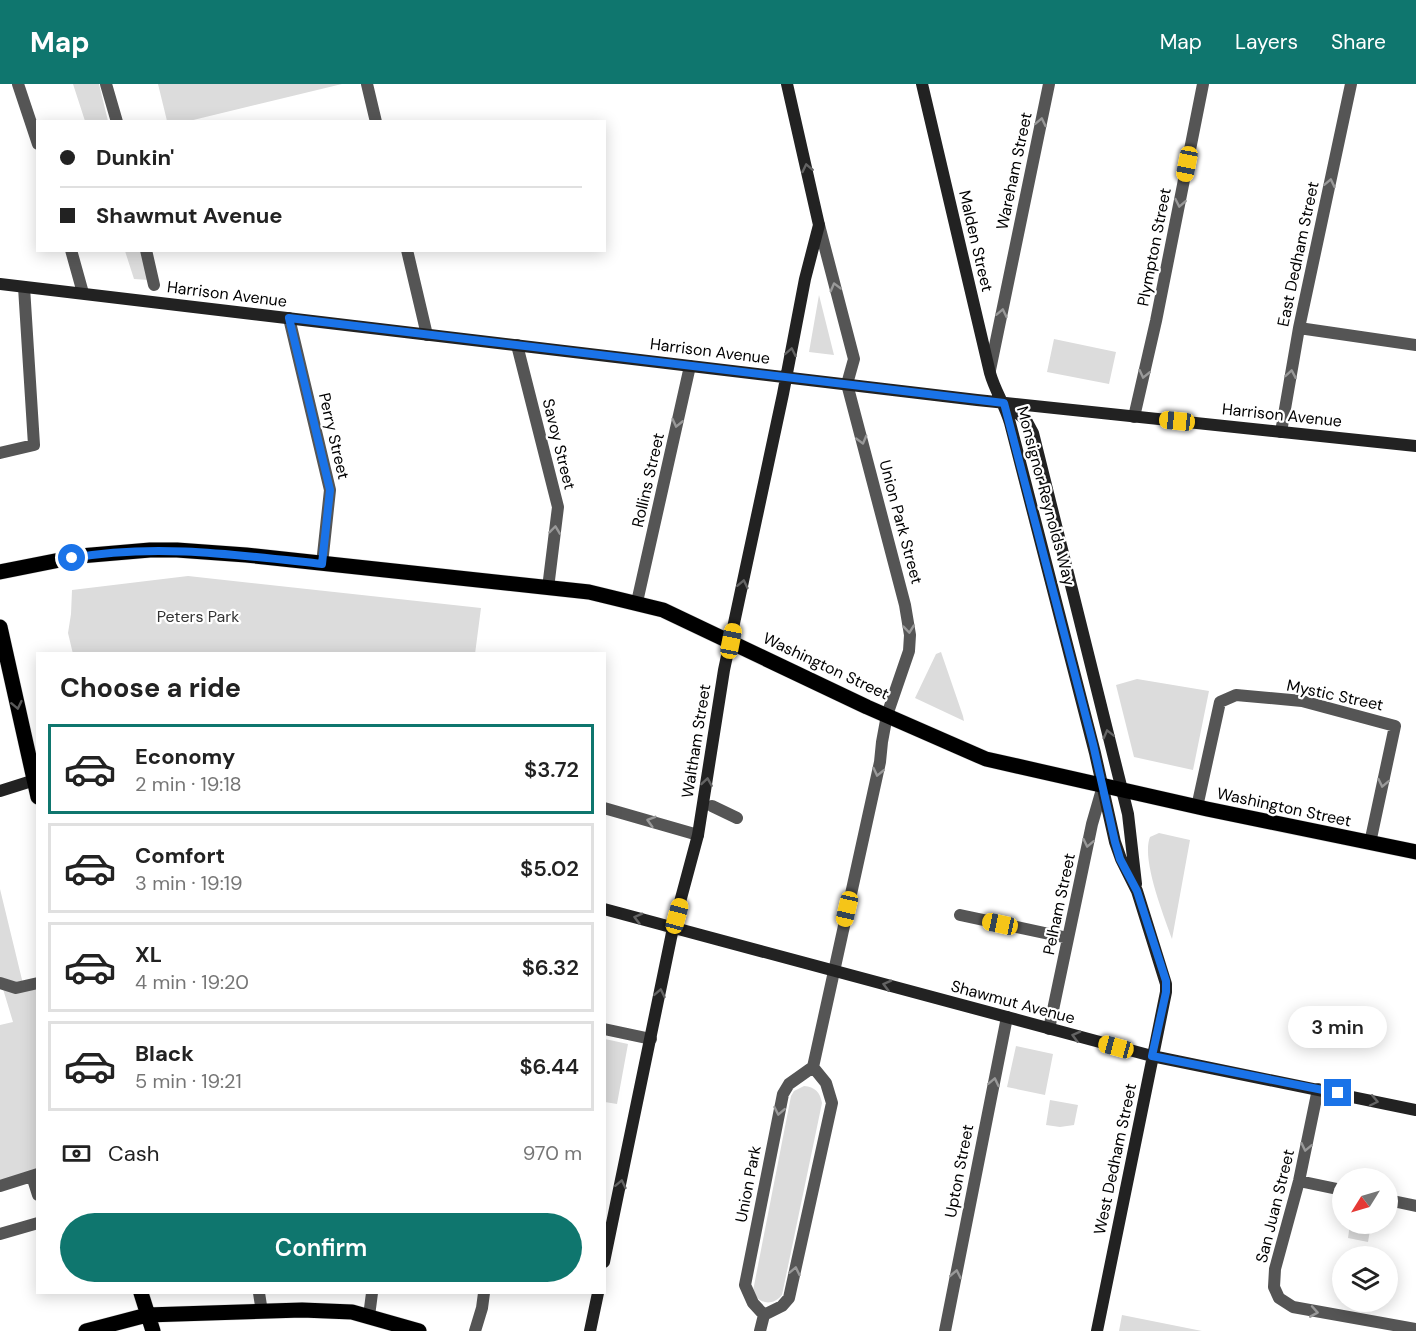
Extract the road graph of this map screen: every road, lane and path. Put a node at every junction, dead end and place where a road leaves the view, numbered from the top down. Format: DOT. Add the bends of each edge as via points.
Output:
graph roads {
  1 [pos="18,84"];
  2 [pos="106,84"];
  3 [pos="368,84"];
  4 [pos="787,84"];
  5 [pos="922,84"];
  6 [pos="1049,84"];
  7 [pos="1203,84"];
  8 [pos="1351,84"];
  9 [pos="116,120"];
  10 [pos="376,120"];
  11 [pos="36,138"];
  12 [pos="819,225"];
  13 [pos="72,252"];
  14 [pos="146,252"];
  15 [pos="407,252"];
  16 [pos="0,284"];
  17 [pos="154,285"];
  18 [pos="24,287"];
  19 [pos="83,293"];
  20 [pos="289,318"];
  21 [pos="1299,328"];
  22 [pos="427,335"];
  23 [pos="517,345"];
  24 [pos="1416,345"];
  25 [pos="690,366"];
  26 [pos="990,370"];
  27 [pos="787,377"];
  28 [pos="847,384"];
  29 [pos="1004,403"];
  30 [pos="1134,417"];
  31 [pos="1281,432"];
  32 [pos="1416,446"];
  33 [pos="0,453"];
  34 [pos="322,564"];
  35 [pos="0,572"];
  36 [pos="548,588"];
  37 [pos="637,602"];
  38 [pos="0,627"];
  39 [pos="731,641"];
  40 [pos="887,715"];
  41 [pos="36,779"];
  42 [pos="1103,786"];
  43 [pos="1123,790"];
  44 [pos="0,792"];
  45 [pos="712,806"];
  46 [pos="1197,807"];
  47 [pos="606,809"];
  48 [pos="737,818"];
  49 [pos="698,835"];
  50 [pos="1370,843"];
  51 [pos="1416,852"];
  52 [pos="1137,891"];
  53 [pos="606,910"];
  54 [pos="960,915"];
  55 [pos="674,928"];
  56 [pos="1068,938"];
  57 [pos="834,970"];
  58 [pos="0,983"];
  59 [pos="36,983"];
  60 [pos="1006,1017"];
  61 [pos="606,1029"];
  62 [pos="1049,1029"];
  63 [pos="651,1039"];
  64 [pos="1152,1056"];
  65 [pos="813,1067"];
  66 [pos="1318,1089"];
  67 [pos="1416,1110"];
  68 [pos="35,1175"];
  69 [pos="1299,1181"];
  70 [pos="0,1186"];
  71 [pos="1332,1188"];
  72 [pos="1398,1202"];
  73 [pos="1416,1206"];
  74 [pos="36,1224"];
  75 [pos="0,1234"];
  76 [pos="606,1253"];
  77 [pos="141,1294"];
  78 [pos="259,1294"];
  79 [pos="372,1294"];
  80 [pos="484,1294"];
  81 [pos="598,1294"];
  82 [pos="262,1312"];
  83 [pos="764,1315"];
  84 [pos="147,1316"];
  85 [pos="369,1316"];
  86 [pos="1416,1329"];
  87 [pos="86,1331"];
  88 [pos="153,1331"];
  89 [pos="419,1331"];
  90 [pos="475,1331"];
  91 [pos="590,1331"];
  92 [pos="760,1331"];
  93 [pos="945,1331"];
  94 [pos="1098,1331"];
  1 -- 11 [label="street"];
  2 -- 9 [label="street"];
  3 -- 10 [label="street"];
  12 -- 4 [label="main road, Union Park Street, one-way"];
  5 -- 26 [label="main road, Malden Street"];
  26 -- 6 [label="street, Wareham Street, one-way"];
  7 -- 30 [label="street, Plympton Street, one-way"];
  21 -- 8 [label="street, East Dedham Street, one-way"];
  27 -- 12 [label="main road, Waltham Street, one-way"];
  28 -- 12 [label="street, Union Park Street, one-way" via="854,359"];
  13 -- 19 [label="street"];
  14 -- 17 [label="street"];
  15 -- 22 [label="street"];
  16 -- 18 [label="main road, Harrison Avenue"];
  18 -- 19 [label="main road, Harrison Avenue"];
  18 -- 33 [label="street" via="34,445"];
  19 -- 20 [label="main road, Harrison Avenue"];
  20 -- 22 [label="main road, Harrison Avenue"];
  20 -- 34 [label="street, Perry Street" via="330,490"];
  21 -- 24 [label="street"];
  31 -- 21 [label="street, East Dedham Street, one-way"];
  22 -- 23 [label="main road, Harrison Avenue"];
  23 -- 25 [label="main road, Harrison Avenue"];
  36 -- 23 [label="street, Savoy Street, one-way" via="558,507"];
  25 -- 27 [label="main road, Harrison Avenue"];
  25 -- 37 [label="street, Rollins Street, one-way"];
  26 -- 29 [label="main road, Malden Street"];
  27 -- 28 [label="main road, Harrison Avenue"];
  39 -- 27 [label="main road, Waltham Street, one-way"];
  28 -- 29 [label="main road, Harrison Avenue"];
  28 -- 40 [label="street, Union Park Street, one-way" via="910,634 909,651"];
  29 -- 30 [label="main road, Harrison Avenue"];
  29 -- 42 [label="main road, Monsignor Reynolds Way"];
  43 -- 29 [label="main road, Monsignor Reynolds Way, one-way" via="1033,433 1026,420"];
  30 -- 31 [label="main road, Harrison Avenue"];
  31 -- 32 [label="main road, Harrison Avenue"];
  34 -- 35 [label="main road, Washington Street" via="160,550 80,556"];
  34 -- 36 [label="main road, Washington Street"];
  36 -- 37 [label="main road, Washington Street"];
  37 -- 39 [label="main road, Washington Street"];
  38 -- 41 [label="main road, one-way"];
  39 -- 40 [label="main road, Washington Street"];
  49 -- 39 [label="main road, Waltham Street, one-way"];
  40 -- 42 [label="main road, Washington Street" via="986,759"];
  40 -- 57 [label="street, Union Park Street, one-way"];
  41 -- 44 [label="main road"];
  42 -- 43 [label="main road, Washington Street"];
  42 -- 52 [label="main road, West Dedham Street" via="1118,853"];
  42 -- 56 [label="street, Pelham Street, one-way"];
  43 -- 46 [label="main road, Washington Street"];
  43 -- 52 [label="main road, West Dedham Street"];
  45 -- 48 [label="street"];
  46 -- 50 [label="main road, Washington Street"];
  46 -- 50 [label="street, Mystic Street, one-way" via="1220,702 1236,695 1302,702 1395,726"];
  49 -- 47 [label="street, one-way"];
  49 -- 55 [label="main road, Waltham Street"];
  50 -- 51 [label="main road, Washington Street"];
  52 -- 64 [label="main road, West Dedham Street" via="1166,984"];
  55 -- 53 [label="main road, Shawmut Avenue, one-way"];
  54 -- 56 [label="street"];
  55 -- 57 [label="main road, Shawmut Avenue"];
  63 -- 55 [label="main road, Waltham Street, one-way"];
  56 -- 62 [label="street, Pelham Street"];
  60 -- 57 [label="main road, Shawmut Avenue, one-way"];
  57 -- 65 [label="street"];
  58 -- 59 [label="street" via="16,988"];
  60 -- 62 [label="main road, Shawmut Avenue"];
  93 -- 60 [label="street, Upton Street, one-way"];
  61 -- 63 [label="street"];
  64 -- 62 [label="main road, Shawmut Avenue, one-way"];
  76 -- 63 [label="main road, Waltham Street, one-way"];
  64 -- 66 [label="main road, Shawmut Avenue"];
  64 -- 94 [label="main road, West Dedham Street"];
  65 -- 83 [label="street, Union Park, one-way" via="789,1084 783,1094 745,1285"];
  83 -- 65 [label="street, one-way" via="789,1298 832,1103 826,1083"];
  66 -- 67 [label="main road, Shawmut Avenue, one-way"];
  66 -- 69 [label="street, San Juan Street, one-way"];
  68 -- 70 [label="street"];
  69 -- 71 [label="street"];
  69 -- 86 [label="street, San Juan Street, one-way" via="1275,1269 1274,1287 1279,1298 1306,1311"];
  72 -- 73 [label="street"];
  74 -- 75 [label="street"];
  77 -- 84 [label="main road"];
  78 -- 82 [label="street"];
  79 -- 85 [label="street"];
  80 -- 90 [label="street"];
  81 -- 91 [label="main road"];
  82 -- 84 [label="main road"];
  82 -- 85 [label="main road" via="302,1310"];
  83 -- 92 [label="street"];
  84 -- 87 [label="main road"];
  84 -- 88 [label="main road"];
  85 -- 89 [label="main road"];
}
